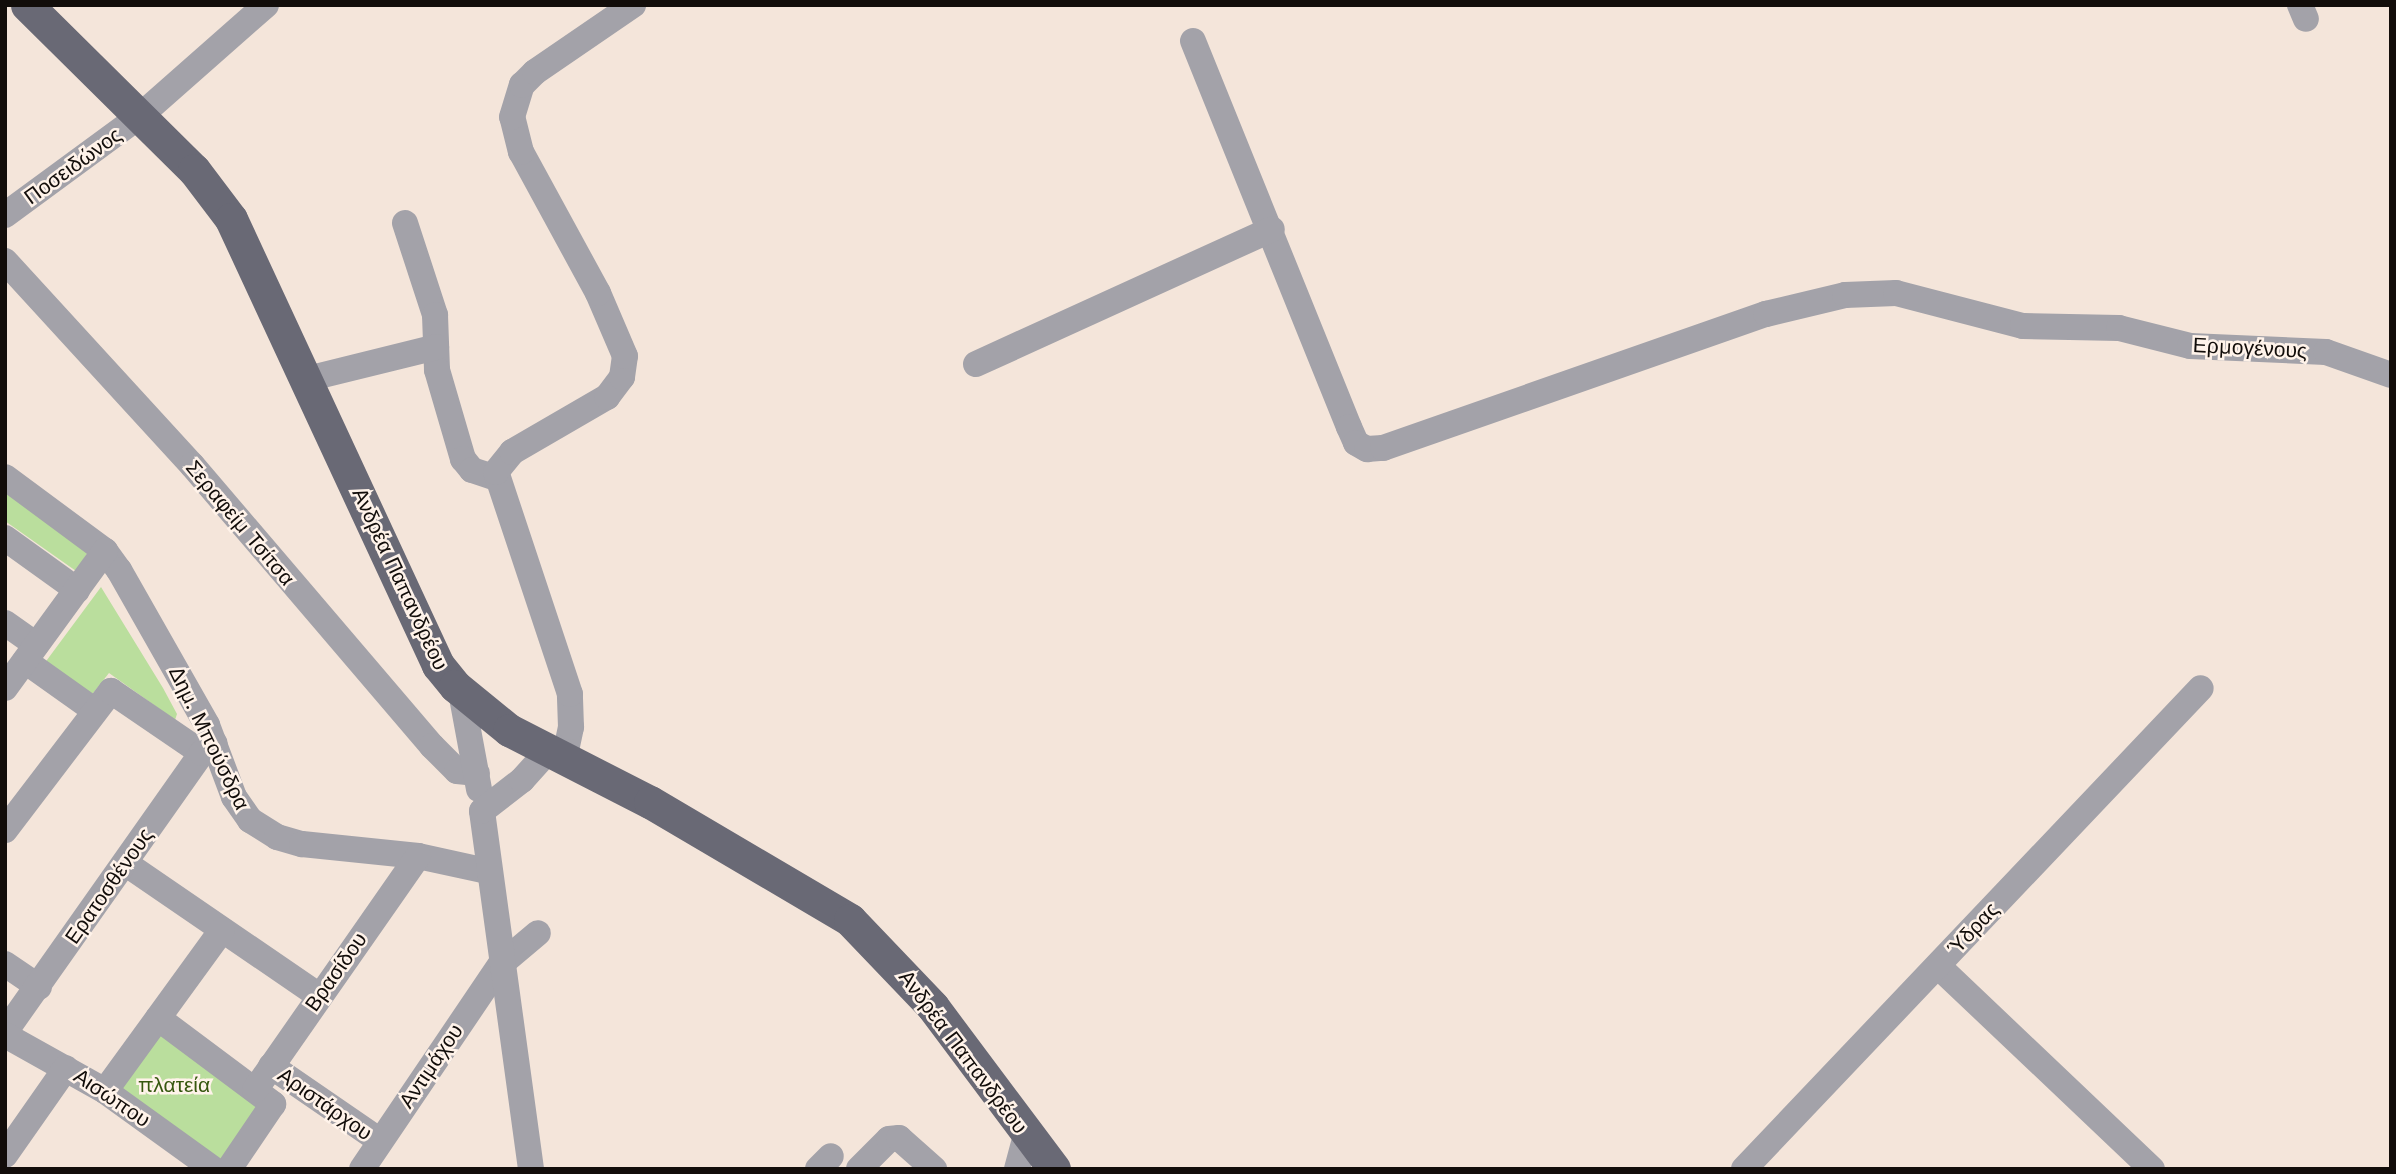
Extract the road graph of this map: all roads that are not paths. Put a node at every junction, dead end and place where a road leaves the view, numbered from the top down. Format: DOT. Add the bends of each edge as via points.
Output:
graph roads {
  1 [pos="27,5"];
  2 [pos="266,5"];
  3 [pos="633,5"];
  4 [pos="1194,41"];
  5 [pos="140,116"];
  6 [pos="5,215"];
  7 [pos="405,223"];
  8 [pos="1272,229"];
  9 [pos="5,261"];
  10 [pos="436,347"];
  11 [pos="976,364"];
  12 [pos="2391,375"];
  13 [pos="307,379"];
  14 [pos="5,477"];
  15 [pos="497,478"];
  16 [pos="5,538"];
  17 [pos="105,551"];
  18 [pos="77,590"];
  19 [pos="5,623"];
  20 [pos="30,653"];
  21 [pos="5,688"];
  22 [pos="2201,688"];
  23 [pos="461,692"];
  24 [pos="102,700"];
  25 [pos="209,748"];
  26 [pos="556,756"];
  27 [pos="477,773"];
  28 [pos="482,811"];
  29 [pos="5,831"];
  30 [pos="418,856"];
  31 [pos="125,863"];
  32 [pos="487,871"];
  33 [pos="222,930"];
  34 [pos="538,933"];
  35 [pos="5,964"];
  36 [pos="501,964"];
  37 [pos="1938,966"];
  38 [pos="39,987"];
  39 [pos="318,996"];
  40 [pos="158,1018"];
  41 [pos="5,1034"];
  42 [pos="271,1066"];
  43 [pos="66,1068"];
  44 [pos="255,1090"];
  45 [pos="105,1091"];
  46 [pos="1026,1136"];
  47 [pos="380,1141"];
  48 [pos="5,1155"];
  49 [pos="5,1161"];
  50 [pos="15,1169"];
  51 [pos="213,1169"];
  52 [pos="229,1169"];
  53 [pos="362,1169"];
  54 [pos="531,1169"];
  55 [pos="859,1169"];
  56 [pos="934,1169"];
  57 [pos="1017,1169"];
  58 [pos="1054,1169"];
  59 [pos="1744,1169"];
  60 [pos="2151,1169"];
  1 -- 5 [label="main road, Ανδρέα Παπανδρέου"];
  2 -- 5 [label="street, Ποσειδώνος"];
  3 -- 15 [label="street" via="535,72 523,85 512,117 521,152 618,331 625,371 607,397 508,456"];
  4 -- 8 [label="street"];
  5 -- 6 [label="street, Ποσειδώνος"];
  5 -- 13 [label="main road, Ανδρέα Παπανδρέου" via="194,170 231,219"];
  7 -- 10 [label="street" via="435,314"];
  8 -- 11 [label="street"];
  8 -- 12 [label="street, Ερμογένους" via="1349,427 1356,443 1367,449 1383,448 1766,314 1845,295 1896,293 2023,326 2119,328 2197,346 2315,351"];
  9 -- 27 [label="street, Σεραφείμ Τσίτσα" via="192,465 441,756 457,771"];
  10 -- 13 [label="street"];
  10 -- 15 [label="street" via="437,370 463,459 472,470"];
  13 -- 23 [label="main road, Ανδρέα Παπανδρέου" via="438,665"];
  14 -- 17 [label="street, Δημ. Μπούσδρα"];
  15 -- 26 [label="street" via="570,694"];
  16 -- 18 [label="street"];
  17 -- 18 [label="street"];
  17 -- 25 [label="street, Δημ. Μπούσδρα" via="137,599"];
  18 -- 20 [label="street"];
  19 -- 20 [label="street"];
  20 -- 21 [label="street"];
  20 -- 24 [label="street"];
  22 -- 37 [label="street, Ύδρας"];
  23 -- 26 [label="main road, Ανδρέα Παπανδρέου"];
  23 -- 27 [label="street"];
  24 -- 25 [label="street"];
  24 -- 29 [label="street"];
  25 -- 30 [label="street, Δημ. Μπούσδρα" via="239,806 268,832 302,844"];
  25 -- 31 [label="street, Ερατοσθένους"];
  26 -- 28 [label="street"];
  26 -- 46 [label="main road, Ανδρέα Παπανδρέου" via="650,802 850,920 933,1007"];
  27 -- 28 [label="street"];
  28 -- 32 [label="street"];
  30 -- 32 [label="street, Δημ. Μπούσδρα"];
  30 -- 39 [label="street, Βρασίδου"];
  31 -- 33 [label="street"];
  31 -- 38 [label="street, Ερατοσθένους"];
  32 -- 36 [label="street"];
  33 -- 39 [label="street"];
  33 -- 40 [label="street"];
  34 -- 36 [label="street, Αντιμάχου"];
  35 -- 38 [label="street"];
  36 -- 47 [label="street, Αντιμάχου"];
  36 -- 54 [label="street"];
  37 -- 59 [label="street, Ύδρας"];
  37 -- 60 [label="street"];
  38 -- 41 [label="street, Ερατοσθένους"];
  39 -- 42 [label="street, Βρασίδου"];
  40 -- 44 [label="street"];
  40 -- 45 [label="street"];
  41 -- 43 [label="street, Αισώπου"];
  42 -- 44 [label="street, Βρασίδου"];
  42 -- 47 [label="street, Αριστάρχου"];
  43 -- 45 [label="street, Αισώπου"];
  43 -- 48 [label="street"];
  44 -- 52 [label="street" via="274,1106"];
  45 -- 51 [label="street, Αισώπου"];
  46 -- 57 [label="street"];
  46 -- 58 [label="main road, Ανδρέα Παπανδρέου"];
  47 -- 53 [label="street, Αντιμάχου"];
  49 -- 50 [label="street"];
  55 -- 56 [label="street" via="889,1139 899,1138"];
}
